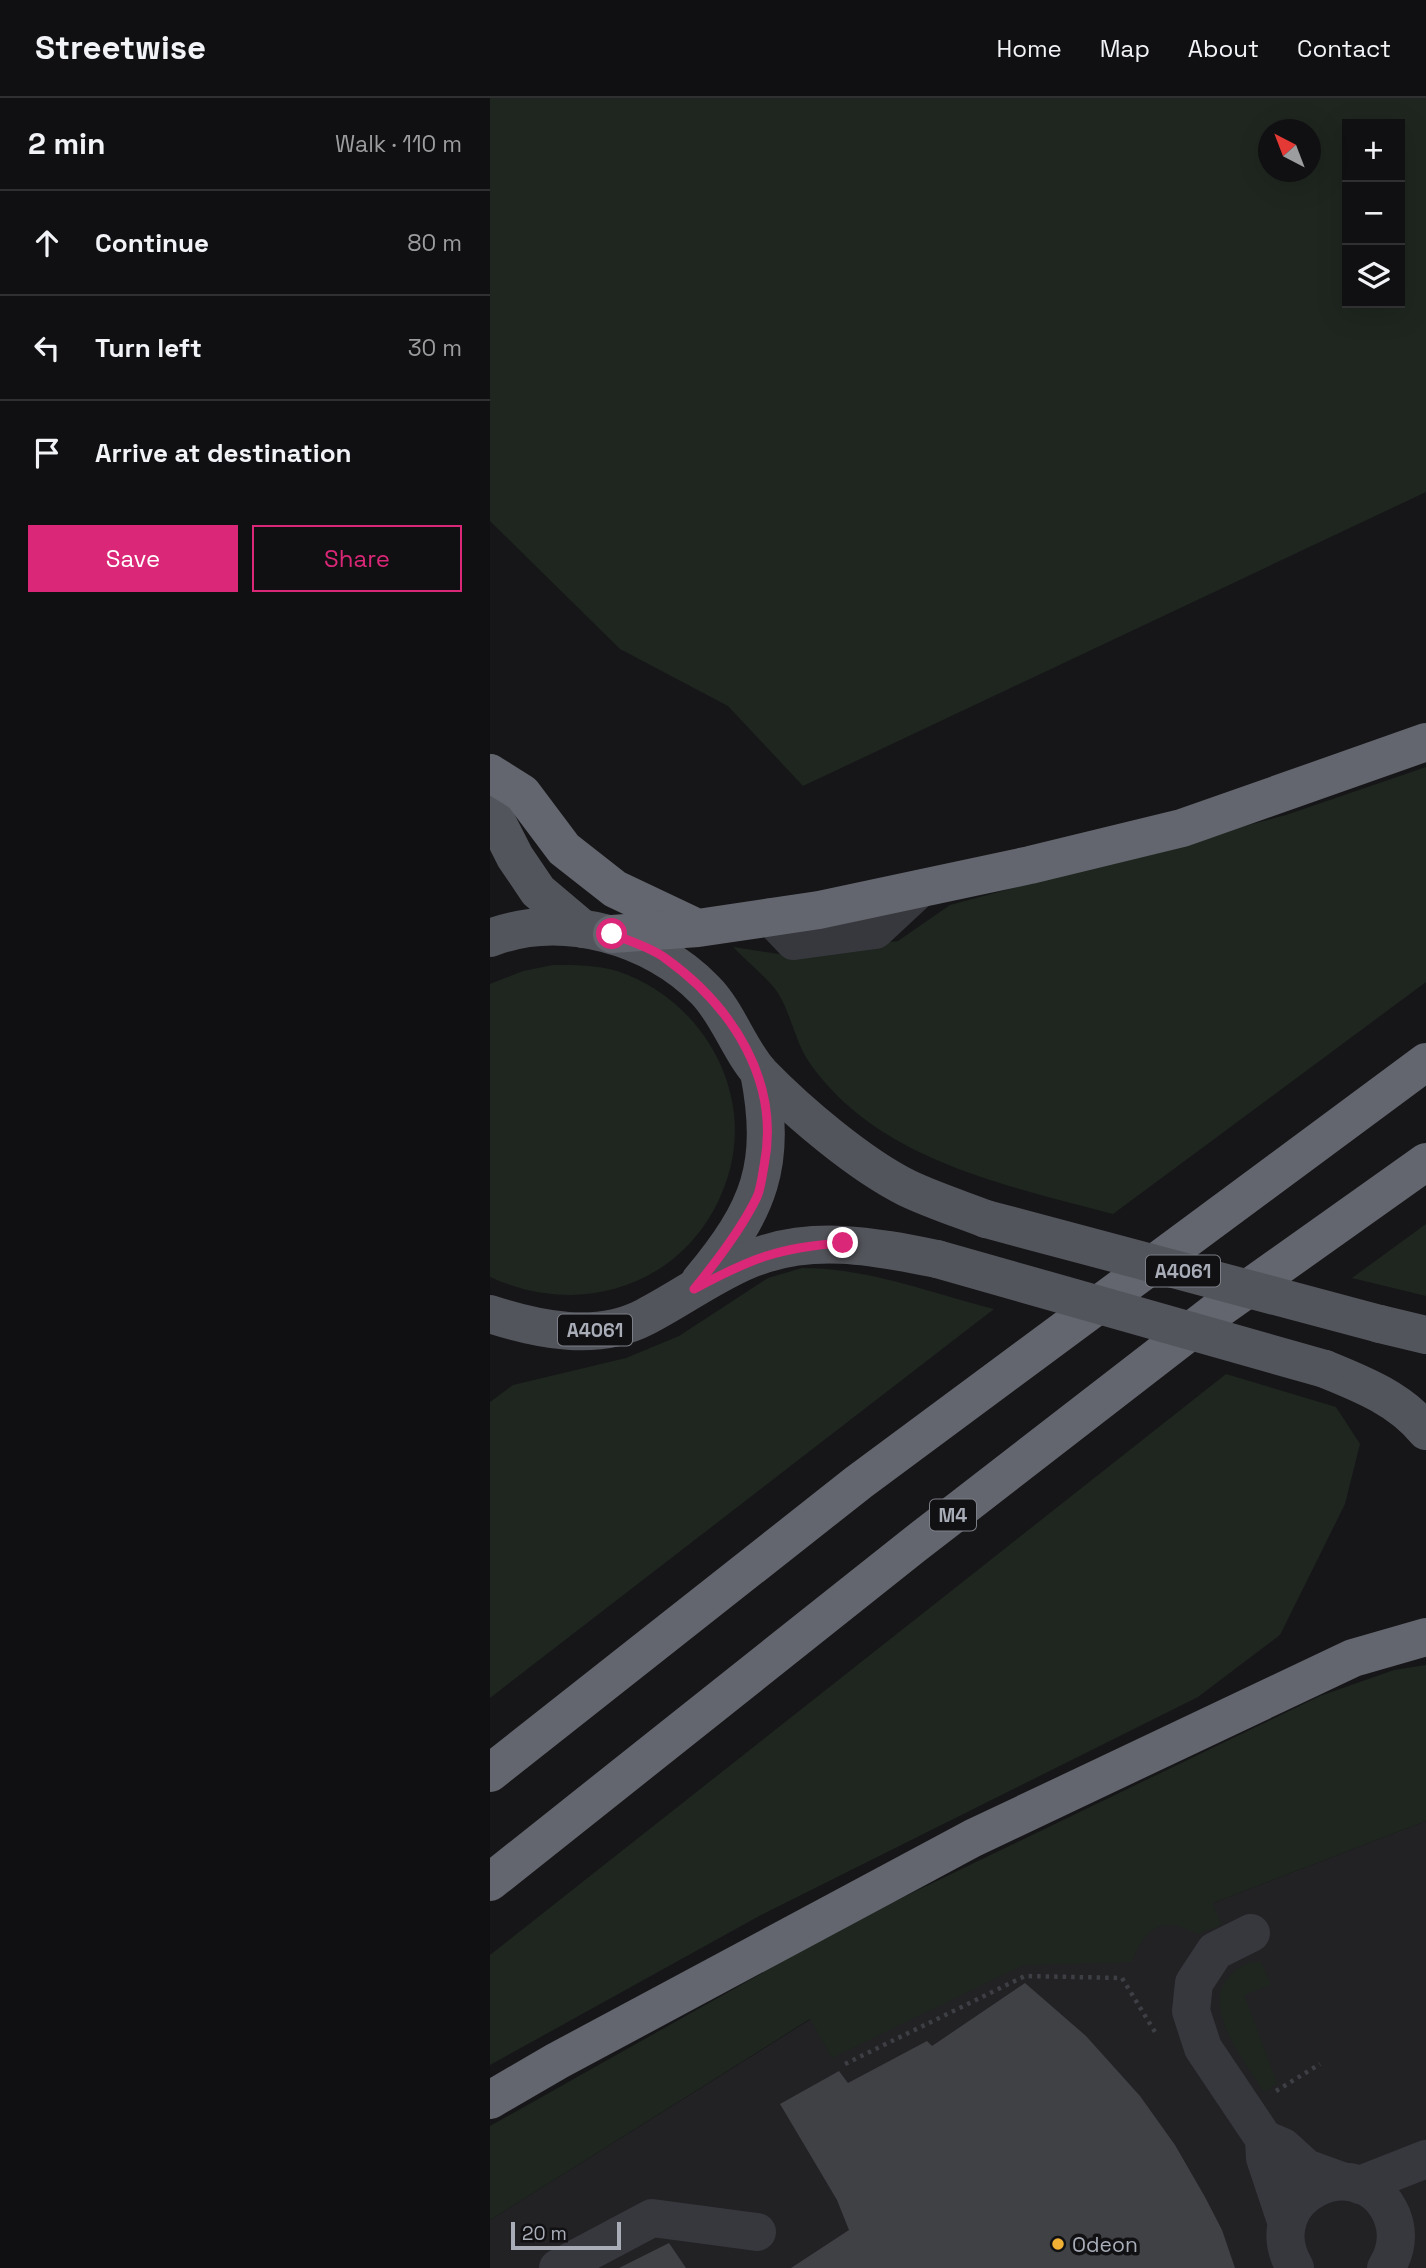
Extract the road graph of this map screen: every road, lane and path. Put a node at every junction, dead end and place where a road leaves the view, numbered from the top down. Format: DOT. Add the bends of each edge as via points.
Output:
graph roads {
  1 [pos="1426,742"];
  2 [pos="490,773"];
  3 [pos="698,928"];
  4 [pos="597,931"];
  5 [pos="490,939"];
  6 [pos="1426,1062"];
  7 [pos="759,1072"];
  8 [pos="1426,1162"];
  9 [pos="694,1289"];
  10 [pos="490,1314"];
  11 [pos="1426,1335"];
  12 [pos="1422,1422"];
  13 [pos="1426,1637"];
  14 [pos="490,1773"];
  15 [pos="490,1882"];
  16 [pos="1251,1933"];
  17 [pos="1158,2037"];
  18 [pos="845,2064"];
  19 [pos="1320,2064"];
  20 [pos="1279,2088"];
  21 [pos="490,2100"];
  22 [pos="1264,2139"];
  23 [pos="1426,2159"];
  24 [pos="1351,2183"];
  25 [pos="1426,2219"];
  26 [pos="1287,2224"];
  27 [pos="757,2232"];
  28 [pos="1391,2257"];
  29 [pos="558,2268"];
  30 [pos="1294,2268"];
  1 -- 3 [label="highway" via="1182,828 919,890"];
  2 -- 3 [label="highway" via="522,793 564,849 615,889"];
  2 -- 4 [label="main road, A4061" via="491,810 514,857 538,891"];
  3 -- 4 [label="highway"];
  4 -- 5 [label="main road, A4061" via="538,928"];
  4 -- 7 [label="main road, A4061" via="663,956 705,990"];
  6 -- 14 [label="highway" via="859,1482"];
  7 -- 9 [label="main road, A4061" via="767,1114 758,1195"];
  7 -- 11 [label="main road, A4061, bridge" via="834,1138 906,1187 986,1219"];
  8 -- 15 [label="highway, M4" via="1208,1318"];
  9 -- 10 [label="main road, A4061" via="642,1319 587,1332 530,1327"];
  9 -- 12 [label="main road, A4061, bridge" via="749,1259 804,1245 843,1243 937,1259 1325,1369 1390,1399"];
  13 -- 21 [label="highway" via="1353,1658 973,1838"];
  16 -- 22 [label="street" via="1215,1951 1194,1983 1191,2011 1203,2048"];
  17 -- 18 [label="path" via="1122,1978 1025,1976"];
  19 -- 20 [label="path"];
  22 -- 24 [label="street" via="1283,2147 1306,2168"];
  22 -- 26 [label="street" via="1265,2158"];
  23 -- 24 [label="street"];
  24 -- 26 [label="street" via="1313,2188 1301,2197"];
  24 -- 28 [label="street" via="1381,2198 1389,2209 1394,2221"];
  25 -- 28 [label="street"];
  26 -- 30 [label="street" via="1285,2238"];
  27 -- 29 [label="street" via="652,2218"];
}
